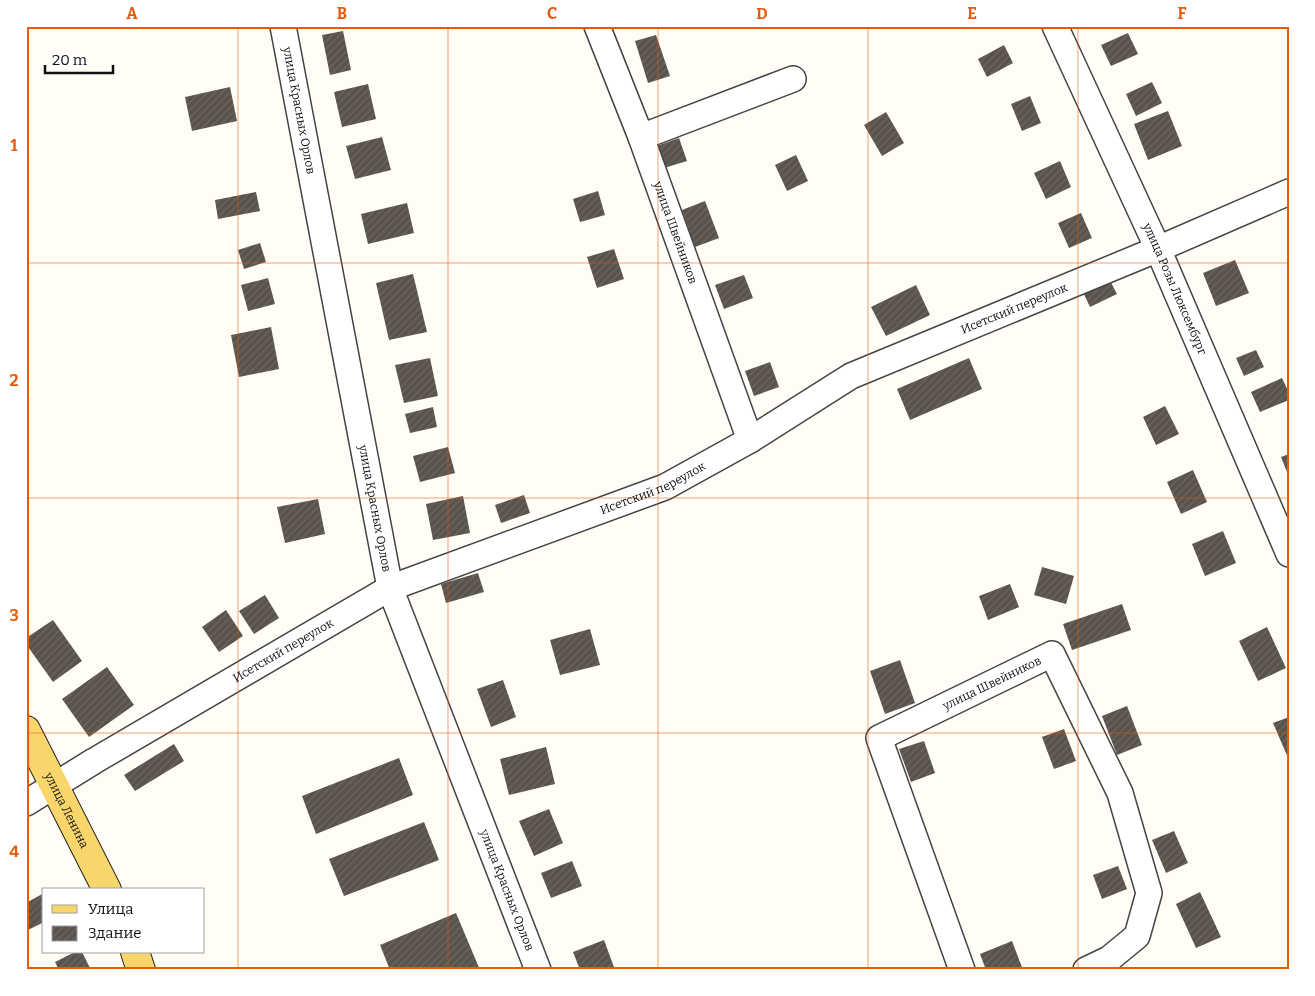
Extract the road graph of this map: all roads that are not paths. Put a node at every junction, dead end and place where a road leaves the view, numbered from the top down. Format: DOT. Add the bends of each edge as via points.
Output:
graph roads {
  1 [pos="282,26"];
  2 [pos="597,26"];
  3 [pos="1055,26"];
  4 [pos="793,79"];
  5 [pos="641,137"];
  6 [pos="1289,192"];
  7 [pos="1158,248"];
  8 [pos="750,440"];
  9 [pos="1289,554"];
  10 [pos="390,588"];
  11 [pos="26,730"];
  12 [pos="55,785"];
  13 [pos="26,803"];
  14 [pos="106,888"];
  15 [pos="136,954"];
  16 [pos="141,970"];
  17 [pos="538,970"];
  18 [pos="962,970"];
  19 [pos="1086,970"];
  1 -- 10 [label="street, улица Красных Орлов"];
  2 -- 5 [label="street, улица Швейников"];
  3 -- 7 [label="street, улица Розы Люксембург"];
  4 -- 5 [label="street"];
  5 -- 8 [label="street, улица Швейников"];
  6 -- 7 [label="street, Исетский переулок"];
  7 -- 8 [label="street, Исетский переулок" via="851,376"];
  7 -- 9 [label="street, улица Розы Люксембург"];
  8 -- 10 [label="street, Исетский переулок" via="665,487"];
  10 -- 12 [label="street, Исетский переулок"];
  10 -- 17 [label="street, улица Красных Орлов"];
  11 -- 12 [label="main road, улица Ленина"];
  12 -- 13 [label="street, Исетский переулок"];
  12 -- 14 [label="main road, улица Ленина"];
  15 -- 16 [label="main road"];
  18 -- 19 [label="street, улица Швейников" via="879,738 1052,654 1120,793 1149,893 1137,936 1109,960"];
}
